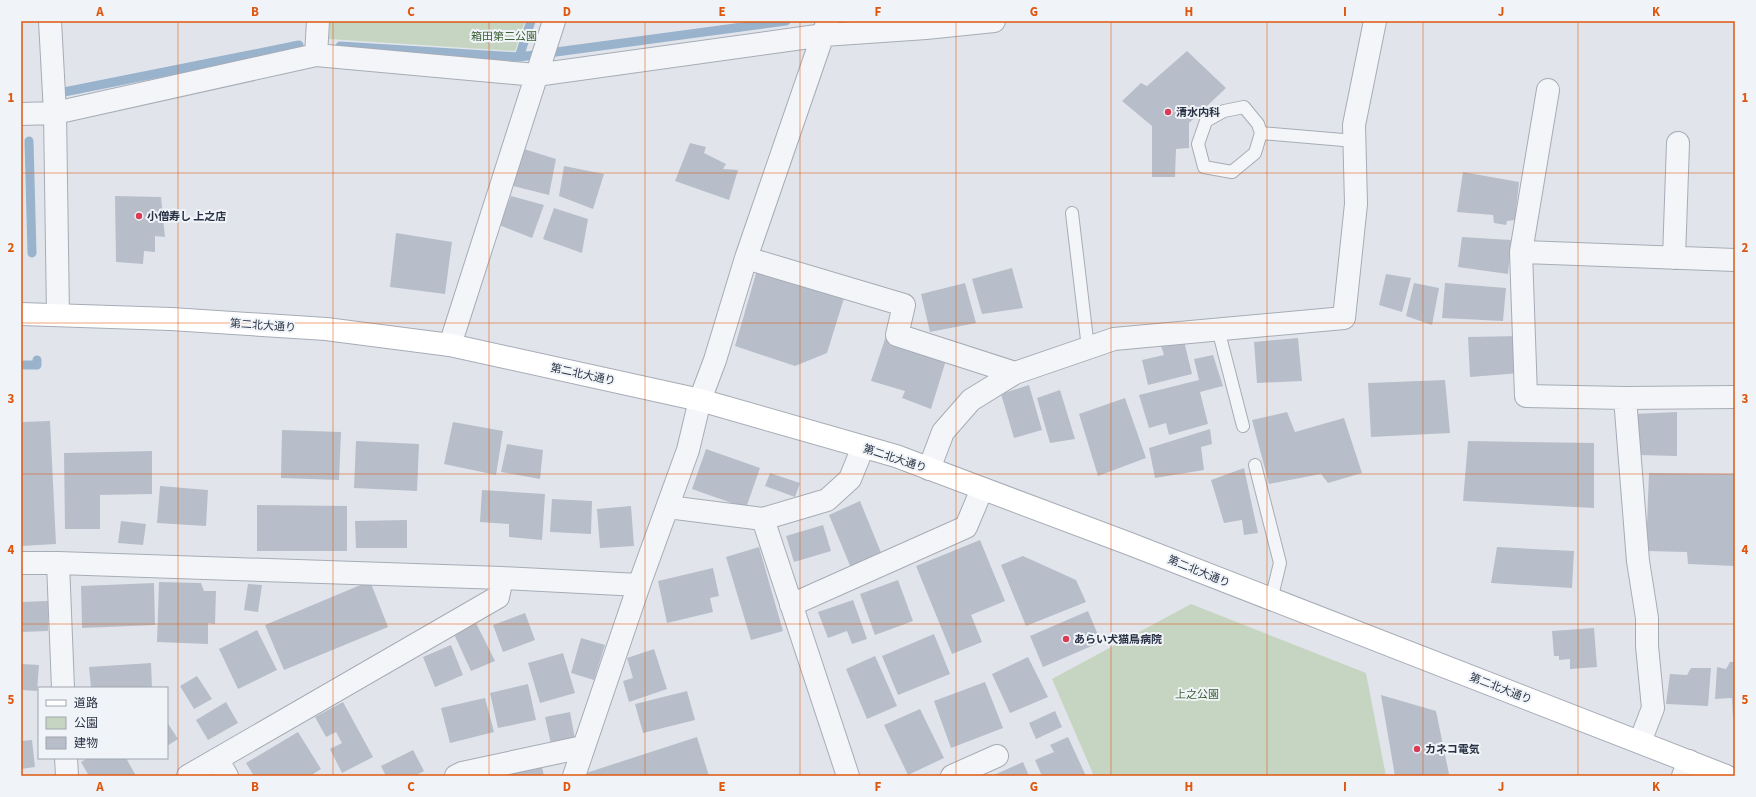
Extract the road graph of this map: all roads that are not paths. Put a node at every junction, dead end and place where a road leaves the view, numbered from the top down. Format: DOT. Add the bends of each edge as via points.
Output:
graph roads {
  1 [pos="50,21"];
  2 [pos="318,21"];
  3 [pos="994,21"];
  4 [pos="1375,21"];
  5 [pos="554,22"];
  6 [pos="826,30"];
  7 [pos="316,55"];
  8 [pos="539,69"];
  9 [pos="1548,90"];
  10 [pos="54,113"];
  11 [pos="21,114"];
  12 [pos="1261,133"];
  13 [pos="1355,141"];
  14 [pos="1678,144"];
  15 [pos="1072,213"];
  16 [pos="1521,252"];
  17 [pos="746,258"];
  18 [pos="1674,258"];
  19 [pos="1735,260"];
  20 [pos="21,314"];
  21 [pos="58,315"];
  22 [pos="1218,329"];
  23 [pos="450,345"];
  24 [pos="1088,348"];
  25 [pos="1015,373"];
  26 [pos="1735,397"];
  27 [pos="1625,398"];
  28 [pos="700,400"];
  29 [pos="1243,426"];
  30 [pos="862,446"];
  31 [pos="1255,465"];
  32 [pos="929,468"];
  33 [pos="982,489"];
  34 [pos="668,507"];
  35 [pos="763,519"];
  36 [pos="21,563"];
  37 [pos="58,563"];
  38 [pos="502,578"];
  39 [pos="639,585"];
  40 [pos="1270,600"];
  41 [pos="791,605"];
  42 [pos="63,687"];
  43 [pos="1640,742"];
  44 [pos="583,747"];
  45 [pos="997,756"];
  46 [pos="66,759"];
  47 [pos="222,767"];
  48 [pos="1686,769"];
  49 [pos="67,776"];
  50 [pos="188,776"];
  51 [pos="456,776"];
  52 [pos="574,776"];
  53 [pos="848,776"];
  54 [pos="952,776"];
  55 [pos="1726,776"];
  1 -- 10 [label="street"];
  2 -- 7 [label="street"];
  3 -- 6 [label="street" via="926,28"];
  4 -- 13 [label="street" via="1354,125"];
  5 -- 8 [label="street"];
  6 -- 8 [label="street"];
  6 -- 17 [label="street"];
  7 -- 8 [label="street"];
  7 -- 10 [label="street"];
  8 -- 23 [label="street"];
  9 -- 16 [label="street"];
  10 -- 11 [label="street"];
  10 -- 21 [label="street"];
  12 -- 12 [label="lane" via="1255,152 1232,172 1204,166 1198,144 1206,121 1224,111 1244,107 1258,124"];
  12 -- 13 [label="lane"];
  13 -- 22 [label="street" via="1356,204 1344,318"];
  14 -- 18 [label="street"];
  15 -- 24 [label="lane"];
  16 -- 18 [label="street"];
  16 -- 27 [label="street" via="1526,396"];
  17 -- 25 [label="street" via="904,305 897,335"];
  17 -- 28 [label="street"];
  18 -- 19 [label="street"];
  20 -- 21 [label="street, 第二北大通り"];
  21 -- 23 [label="street, 第二北大通り" via="171,319 326,330"];
  22 -- 24 [label="street" via="1114,339"];
  22 -- 29 [label="lane"];
  23 -- 28 [label="street, 第二北大通り"];
  24 -- 25 [label="street"];
  25 -- 32 [label="street" via="972,400 943,432"];
  26 -- 27 [label="street"];
  27 -- 43 [label="street" via="1638,561 1647,618 1653,708"];
  28 -- 30 [label="street, 第二北大通り"];
  28 -- 34 [label="street" via="688,450"];
  30 -- 32 [label="street, 第二北大通り"];
  30 -- 35 [label="street" via="850,479 827,500"];
  31 -- 40 [label="lane" via="1280,563"];
  32 -- 33 [label="street, 第二北大通り"];
  33 -- 40 [label="street, 第二北大通り"];
  33 -- 41 [label="street" via="966,528"];
  34 -- 35 [label="street"];
  34 -- 39 [label="street"];
  35 -- 41 [label="street"];
  36 -- 37 [label="street"];
  37 -- 38 [label="street"];
  37 -- 42 [label="street"];
  38 -- 39 [label="street"];
  38 -- 47 [label="street" via="498,597"];
  39 -- 44 [label="street"];
  40 -- 43 [label="street, 第二北大通り"];
  41 -- 53 [label="street"];
  43 -- 48 [label="street, 第二北大通り"];
  44 -- 51 [label="street"];
  44 -- 52 [label="street"];
  45 -- 54 [label="street"];
  46 -- 49 [label="street"];
  47 -- 50 [label="street"];
  48 -- 55 [label="street, 第二北大通り"];
}
